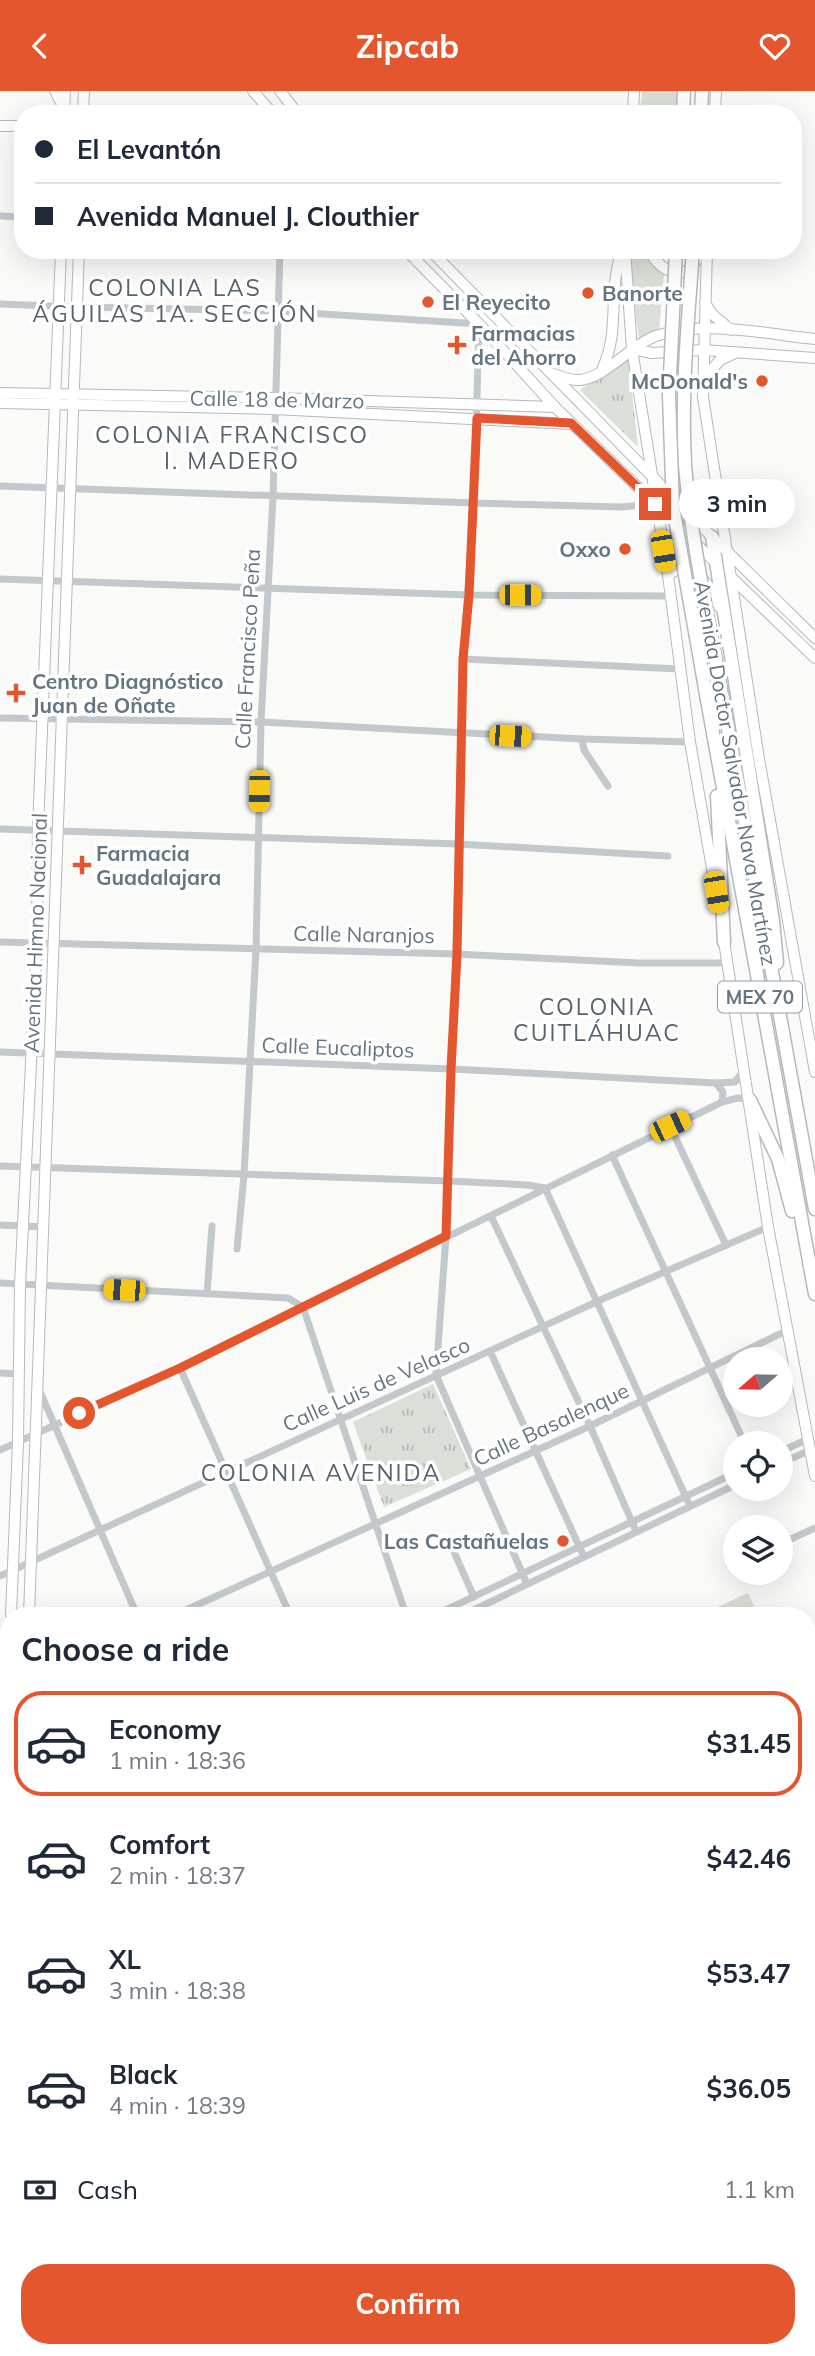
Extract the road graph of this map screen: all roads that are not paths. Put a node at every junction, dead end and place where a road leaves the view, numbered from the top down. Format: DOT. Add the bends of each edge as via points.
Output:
graph roads {
  1 [pos="253,91"];
  2 [pos="280,91"];
  3 [pos="265,105"];
  4 [pos="291,105"];
  5 [pos="61,259"];
  6 [pos="79,259"];
  7 [pos="280,259"];
  8 [pos="415,259"];
  9 [pos="439,259"];
  10 [pos="621,259"];
  11 [pos="624,259"];
  12 [pos="654,259"];
  13 [pos="676,259"];
  14 [pos="691,259"];
  15 [pos="698,259"];
  16 [pos="706,259"];
  17 [pos="704,301"];
  18 [pos="0,304"];
  19 [pos="59,306"];
  20 [pos="77,307"];
  21 [pos="277,311"];
  22 [pos="494,315"];
  23 [pos="479,324"];
  24 [pos="703,329"];
  25 [pos="732,330"];
  26 [pos="813,342"];
  27 [pos="632,349"];
  28 [pos="703,349"];
  29 [pos="737,352"];
  30 [pos="815,358"];
  31 [pos="602,370"];
  32 [pos="551,373"];
  33 [pos="703,381"];
  34 [pos="0,393"];
  35 [pos="274,398"];
  36 [pos="55,400"];
  37 [pos="73,401"];
  38 [pos="0,403"];
  39 [pos="477,405"];
  40 [pos="555,407"];
  41 [pos="274,409"];
  42 [pos="477,418"];
  43 [pos="571,423"];
  44 [pos="651,475"];
  45 [pos="715,480"];
  46 [pos="0,486"];
  47 [pos="52,487"];
  48 [pos="70,489"];
  49 [pos="273,496"];
  50 [pos="474,503"];
  51 [pos="655,504"];
  52 [pos="694,519"];
  53 [pos="678,527"];
  54 [pos="712,537"];
  55 [pos="727,551"];
  56 [pos="716,562"];
  57 [pos="668,575"];
  58 [pos="731,577"];
  59 [pos="0,579"];
  60 [pos="48,580"];
  61 [pos="67,580"];
  62 [pos="267,587"];
  63 [pos="469,595"];
  64 [pos="670,596"];
  65 [pos="726,631"];
  66 [pos="815,638"];
  67 [pos="463,659"];
  68 [pos="815,659"];
  69 [pos="679,669"];
  70 [pos="0,718"];
  71 [pos="43,719"];
  72 [pos="62,719"];
  73 [pos="261,722"];
  74 [pos="461,733"];
  75 [pos="582,739"];
  76 [pos="690,742"];
  77 [pos="714,747"];
  78 [pos="759,759"];
  79 [pos="750,781"];
  80 [pos="608,786"];
  81 [pos="0,829"];
  82 [pos="38,829"];
  83 [pos="58,829"];
  84 [pos="258,836"];
  85 [pos="458,844"];
  86 [pos="668,856"];
  87 [pos="762,858"];
  88 [pos="780,884"];
  89 [pos="0,942"];
  90 [pos="55,942"];
  91 [pos="724,942"];
  92 [pos="37,943"];
  93 [pos="256,949"];
  94 [pos="457,954"];
  95 [pos="728,963"];
  96 [pos="783,1033"];
  97 [pos="0,1052"];
  98 [pos="31,1052"];
  99 [pos="51,1052"];
  100 [pos="250,1061"];
  101 [pos="814,1065"];
  102 [pos="745,1068"];
  103 [pos="451,1069"];
  104 [pos="716,1083"];
  105 [pos="750,1100"];
  106 [pos="722,1102"];
  107 [pos="670,1126"];
  108 [pos="612,1156"];
  109 [pos="807,1163"];
  110 [pos="0,1166"];
  111 [pos="27,1166"];
  112 [pos="47,1167"];
  113 [pos="244,1175"];
  114 [pos="448,1181"];
  115 [pos="815,1186"];
  116 [pos="545,1188"];
  117 [pos="815,1209"];
  118 [pos="491,1216"];
  119 [pos="0,1225"];
  120 [pos="23,1226"];
  121 [pos="212,1226"];
  122 [pos="44,1227"];
  123 [pos="768,1227"];
  124 [pos="446,1236"];
  125 [pos="726,1245"];
  126 [pos="237,1249"];
  127 [pos="810,1268"];
  128 [pos="666,1271"];
  129 [pos="0,1283"];
  130 [pos="20,1285"];
  131 [pos="41,1286"];
  132 [pos="207,1294"];
  133 [pos="815,1294"];
  134 [pos="596,1302"];
  135 [pos="303,1307"];
  136 [pos="542,1327"];
  137 [pos="788,1330"];
  138 [pos="490,1351"];
  139 [pos="180,1368"];
  140 [pos="709,1368"];
  141 [pos="0,1373"];
  142 [pos="19,1374"];
  143 [pos="436,1375"];
  144 [pos="37,1383"];
  145 [pos="642,1401"];
  146 [pos="342,1419"];
  147 [pos="54,1425"];
  148 [pos="590,1426"];
  149 [pos="739,1431"];
  150 [pos="36,1433"];
  151 [pos="808,1439"];
  152 [pos="18,1442"];
  153 [pos="793,1446"];
  154 [pos="0,1450"];
  155 [pos="810,1450"];
  156 [pos="534,1451"];
  157 [pos="793,1458"];
  158 [pos="225,1471"];
  159 [pos="815,1476"];
  160 [pos="480,1477"];
  161 [pos="723,1479"];
  162 [pos="723,1491"];
  163 [pos="685,1496"];
  164 [pos="690,1506"];
  165 [pos="632,1521"];
  166 [pos="377,1524"];
  167 [pos="815,1528"];
  168 [pos="101,1531"];
  169 [pos="636,1531"];
  170 [pos="793,1538"];
  171 [pos="579,1547"];
  172 [pos="454,1552"];
  173 [pos="584,1557"];
  174 [pos="31,1562"];
  175 [pos="13,1571"];
  176 [pos="523,1572"];
  177 [pos="271,1573"];
  178 [pos="0,1576"];
  179 [pos="527,1584"];
  180 [pos="474,1597"];
  181 [pos="11,1607"];
  182 [pos="29,1607"];
  183 [pos="134,1607"];
  184 [pos="193,1607"];
  185 [pos="286,1607"];
  186 [pos="403,1607"];
  187 [pos="452,1607"];
  188 [pos="480,1607"];
  1 -- 3 [label="main road"];
  2 -- 4 [label="main road"];
  5 -- 19 [label="main road, Avenida Himno Nacional"];
  6 -- 20 [label="main road, Avenida Himno Nacional"];
  7 -- 21 [label="street, Calle Francisco Peña"];
  8 -- 23 [label="main road"];
  9 -- 22 [label="main road"];
  10 -- 31 [label="main road" via="613,337"];
  11 -- 27 [label="main road, Avenida Doctor Salvador Nava Martínez"];
  12 -- 15 [label="main road" via="679,273 688,271"];
  13 -- 77 [label="highway, Avenida Doctor Salvador Nava Martínez / MEX 70, bridge" via="669,395 673,507"];
  14 -- 96 [label="highway, Avenida Doctor Salvador Nava Martínez / MEX 70, bridge" via="683,404 685,465"];
  16 -- 17 [label="main road, Avenida Doctor Salvador Nava Martínez"];
  17 -- 24 [label="main road, Avenida Doctor Salvador Nava Martínez"];
  17 -- 25 [label="main road"];
  18 -- 19 [label="street"];
  19 -- 20 [label="street"];
  19 -- 36 [label="main road, Avenida Himno Nacional"];
  20 -- 21 [label="street"];
  20 -- 37 [label="main road, Avenida Himno Nacional"];
  21 -- 23 [label="street"];
  21 -- 35 [label="street, Calle Francisco Peña"];
  22 -- 23 [label="main road"];
  22 -- 32 [label="main road"];
  23 -- 39 [label="street"];
  23 -- 40 [label="main road"];
  24 -- 25 [label="main road"];
  24 -- 27 [label="main road" via="656,336"];
  24 -- 28 [label="main road, Avenida Doctor Salvador Nava Martínez"];
  25 -- 26 [label="main road"];
  27 -- 28 [label="main road" via="652,353"];
  27 -- 31 [label="main road"];
  27 -- 44 [label="main road, Avenida Doctor Salvador Nava Martínez"];
  28 -- 29 [label="main road"];
  28 -- 33 [label="main road, Avenida Doctor Salvador Nava Martínez"];
  29 -- 30 [label="main road"];
  29 -- 33 [label="main road" via="720,360"];
  31 -- 32 [label="main road" via="581,380"];
  32 -- 44 [label="main road"];
  33 -- 45 [label="main road, Avenida Doctor Salvador Nava Martínez"];
  34 -- 36 [label="main road, Calle 18 de Marzo"];
  35 -- 37 [label="main road, Calle 18 de Marzo"];
  35 -- 39 [label="main road, Calle 18 de Marzo"];
  35 -- 41 [label="street, Calle Francisco Peña"];
  36 -- 37 [label="main road, Calle 18 de Marzo"];
  36 -- 38 [label="main road, Calle 18 de Marzo"];
  36 -- 47 [label="main road, Avenida Himno Nacional"];
  37 -- 41 [label="main road, Calle 18 de Marzo"];
  37 -- 48 [label="main road, Avenida Himno Nacional"];
  39 -- 40 [label="main road, Calle 18 de Marzo"];
  39 -- 42 [label="street"];
  40 -- 43 [label="main road"];
  41 -- 42 [label="main road, Calle 18 de Marzo"];
  41 -- 49 [label="street, Calle Francisco Peña"];
  42 -- 43 [label="main road, Calle 18 de Marzo"];
  42 -- 50 [label="street"];
  43 -- 51 [label="main road"];
  44 -- 51 [label="main road, Avenida Doctor Salvador Nava Martínez"];
  44 -- 52 [label="main road"];
  45 -- 52 [label="main road" via="709,505"];
  45 -- 55 [label="main road, Avenida Doctor Salvador Nava Martínez"];
  46 -- 47 [label="street"];
  47 -- 48 [label="street"];
  47 -- 60 [label="main road, Avenida Himno Nacional"];
  48 -- 49 [label="street"];
  48 -- 61 [label="main road, Avenida Himno Nacional"];
  49 -- 50 [label="street"];
  49 -- 62 [label="street, Calle Francisco Peña"];
  50 -- 51 [label="street"];
  50 -- 63 [label="street"];
  51 -- 53 [label="main road"];
  51 -- 57 [label="main road, Avenida Doctor Salvador Nava Martínez"];
  52 -- 53 [label="main road"];
  52 -- 54 [label="main road"];
  53 -- 56 [label="main road"];
  54 -- 55 [label="main road"];
  54 -- 56 [label="highway"];
  55 -- 58 [label="main road, Avenida Doctor Salvador Nava Martínez"];
  55 -- 66 [label="main road"];
  56 -- 58 [label="main road"];
  56 -- 65 [label="highway"];
  57 -- 64 [label="main road, Avenida Doctor Salvador Nava Martínez"];
  57 -- 65 [label="main road" via="686,568 708,585"];
  58 -- 68 [label="main road"];
  58 -- 78 [label="main road, Avenida Doctor Salvador Nava Martínez"];
  59 -- 60 [label="street"];
  60 -- 61 [label="street"];
  60 -- 71 [label="main road, Avenida Himno Nacional"];
  61 -- 62 [label="street"];
  61 -- 72 [label="main road, Avenida Himno Nacional"];
  62 -- 63 [label="street"];
  62 -- 73 [label="street, Calle Francisco Peña"];
  63 -- 64 [label="street"];
  63 -- 67 [label="street"];
  64 -- 69 [label="main road, Avenida Doctor Salvador Nava Martínez"];
  65 -- 79 [label="highway"];
  67 -- 69 [label="street"];
  67 -- 74 [label="street"];
  69 -- 76 [label="main road, Avenida Doctor Salvador Nava Martínez"];
  70 -- 71 [label="street"];
  71 -- 72 [label="street"];
  71 -- 82 [label="main road, Avenida Himno Nacional"];
  72 -- 73 [label="street"];
  72 -- 83 [label="main road, Avenida Himno Nacional"];
  73 -- 74 [label="street"];
  73 -- 84 [label="street, Calle Francisco Peña"];
  74 -- 75 [label="street"];
  74 -- 85 [label="street"];
  75 -- 76 [label="street"];
  75 -- 80 [label="street" via="584,750"];
  76 -- 91 [label="main road, Avenida Doctor Salvador Nava Martínez"];
  77 -- 91 [label="highway"];
  77 -- 127 [label="highway, Avenida Doctor Salvador Nava Martínez / MEX 70"];
  78 -- 79 [label="main road"];
  78 -- 88 [label="main road, Avenida Doctor Salvador Nava Martínez"];
  79 -- 87 [label="highway"];
  81 -- 82 [label="street"];
  82 -- 83 [label="street"];
  82 -- 92 [label="main road, Avenida Himno Nacional"];
  83 -- 84 [label="street"];
  83 -- 90 [label="main road, Avenida Himno Nacional"];
  84 -- 85 [label="street"];
  84 -- 93 [label="street, Calle Francisco Peña"];
  85 -- 86 [label="street"];
  85 -- 94 [label="street"];
  87 -- 88 [label="main road"];
  87 -- 96 [label="highway" via="774,921"];
  88 -- 101 [label="main road, Avenida Doctor Salvador Nava Martínez"];
  89 -- 92 [label="street, Calle Naranjos"];
  90 -- 92 [label="street, Calle Naranjos"];
  90 -- 93 [label="street, Calle Naranjos"];
  90 -- 99 [label="main road, Avenida Himno Nacional"];
  91 -- 95 [label="main road, Avenida Doctor Salvador Nava Martínez"];
  92 -- 98 [label="main road, Avenida Himno Nacional"];
  93 -- 94 [label="street, Calle Naranjos"];
  93 -- 100 [label="street, Calle Francisco Peña"];
  94 -- 95 [label="street, Calle Naranjos"];
  94 -- 103 [label="street"];
  95 -- 102 [label="main road, Avenida Doctor Salvador Nava Martínez"];
  96 -- 109 [label="highway, Avenida Doctor Salvador Nava Martínez / MEX 70"];
  97 -- 98 [label="street, Calle Eucaliptos"];
  98 -- 99 [label="street, Calle Eucaliptos"];
  98 -- 111 [label="main road, Avenida Himno Nacional"];
  99 -- 100 [label="street, Calle Eucaliptos"];
  99 -- 112 [label="main road, Avenida Himno Nacional"];
  100 -- 103 [label="street, Calle Eucaliptos"];
  100 -- 113 [label="street, Calle Francisco Peña"];
  102 -- 104 [label="street, Calle Eucaliptos" via="735,1082"];
  102 -- 105 [label="main road, Avenida Doctor Salvador Nava Martínez"];
  103 -- 104 [label="street, Calle Eucaliptos"];
  103 -- 114 [label="street"];
  104 -- 106 [label="street" via="723,1092"];
  105 -- 106 [label="street"];
  105 -- 123 [label="main road, Avenida Doctor Salvador Nava Martínez"];
  105 -- 127 [label="highway" via="778,1159"];
  106 -- 107 [label="street"];
  107 -- 108 [label="street"];
  107 -- 125 [label="street"];
  108 -- 116 [label="street"];
  108 -- 128 [label="street"];
  109 -- 115 [label="highway"];
  109 -- 117 [label="highway, Avenida Doctor Salvador Nava Martínez / MEX 70"];
  110 -- 111 [label="street"];
  111 -- 112 [label="street"];
  111 -- 120 [label="main road, Avenida Himno Nacional"];
  112 -- 113 [label="street"];
  112 -- 122 [label="main road, Avenida Himno Nacional"];
  113 -- 114 [label="street"];
  113 -- 126 [label="street, Calle Francisco Peña"];
  114 -- 116 [label="street"];
  114 -- 124 [label="street"];
  116 -- 118 [label="street"];
  116 -- 134 [label="street"];
  118 -- 124 [label="street"];
  118 -- 136 [label="street"];
  119 -- 120 [label="street"];
  120 -- 122 [label="street"];
  120 -- 130 [label="main road, Avenida Himno Nacional"];
  121 -- 132 [label="street"];
  122 -- 131 [label="main road, Avenida Himno Nacional"];
  123 -- 125 [label="street, Calle Luis de Velasco"];
  123 -- 137 [label="main road, Avenida Doctor Salvador Nava Martínez"];
  124 -- 135 [label="street"];
  124 -- 143 [label="street"];
  125 -- 128 [label="street, Calle Luis de Velasco"];
  127 -- 133 [label="highway, Avenida Doctor Salvador Nava Martínez / MEX 70"];
  128 -- 134 [label="street, Calle Luis de Velasco"];
  128 -- 140 [label="street"];
  129 -- 130 [label="street"];
  130 -- 131 [label="street"];
  130 -- 142 [label="main road, Avenida Himno Nacional"];
  131 -- 132 [label="street"];
  131 -- 144 [label="main road, Avenida Himno Nacional"];
  132 -- 135 [label="street" via="288,1298"];
  134 -- 136 [label="street, Calle Luis de Velasco"];
  134 -- 145 [label="street"];
  135 -- 139 [label="street"];
  135 -- 146 [label="street"];
  136 -- 138 [label="street, Calle Luis de Velasco"];
  136 -- 148 [label="street"];
  137 -- 140 [label="street, Calle Basalenque"];
  137 -- 151 [label="main road, Avenida Doctor Salvador Nava Martínez"];
  138 -- 143 [label="street, Calle Luis de Velasco"];
  138 -- 156 [label="street"];
  139 -- 147 [label="street"];
  139 -- 158 [label="street"];
  140 -- 145 [label="street, Calle Basalenque"];
  140 -- 149 [label="street"];
  141 -- 142 [label="street"];
  142 -- 152 [label="main road, Avenida Himno Nacional"];
  143 -- 146 [label="street, Calle Luis de Velasco"];
  143 -- 160 [label="street"];
  144 -- 147 [label="street"];
  144 -- 150 [label="main road, Avenida Himno Nacional"];
  145 -- 148 [label="street, Calle Basalenque"];
  145 -- 163 [label="street"];
  146 -- 158 [label="street, Calle Luis de Velasco"];
  146 -- 166 [label="street"];
  147 -- 150 [label="street"];
  147 -- 168 [label="street"];
  148 -- 156 [label="street, Calle Basalenque"];
  148 -- 165 [label="street"];
  150 -- 152 [label="street"];
  150 -- 174 [label="main road, Avenida Himno Nacional"];
  151 -- 153 [label="street"];
  151 -- 155 [label="main road, Avenida Doctor Salvador Nava Martínez"];
  152 -- 154 [label="street"];
  152 -- 175 [label="main road, Avenida Himno Nacional"];
  155 -- 157 [label="street"];
  155 -- 159 [label="main road, Avenida Doctor Salvador Nava Martínez"];
  156 -- 160 [label="street, Calle Basalenque"];
  156 -- 171 [label="street"];
  158 -- 168 [label="street, Calle Luis de Velasco"];
  158 -- 177 [label="street"];
  160 -- 166 [label="street, Calle Basalenque"];
  160 -- 176 [label="street"];
  161 -- 163 [label="street"];
  162 -- 164 [label="street"];
  163 -- 164 [label="street"];
  163 -- 165 [label="street"];
  164 -- 169 [label="street"];
  165 -- 169 [label="street"];
  165 -- 171 [label="street"];
  166 -- 177 [label="street, Calle Basalenque"];
  166 -- 186 [label="street"];
  167 -- 170 [label="street"];
  168 -- 174 [label="street, Calle Luis de Velasco"];
  168 -- 183 [label="street"];
  169 -- 173 [label="street"];
  171 -- 173 [label="street"];
  171 -- 176 [label="street"];
  172 -- 180 [label="street"];
  173 -- 179 [label="street"];
  174 -- 175 [label="street, Calle Luis de Velasco"];
  174 -- 182 [label="main road, Avenida Himno Nacional"];
  175 -- 178 [label="street, Calle Luis de Velasco"];
  175 -- 181 [label="main road, Avenida Himno Nacional"];
  176 -- 179 [label="street"];
  176 -- 180 [label="street"];
  177 -- 184 [label="street, Calle Basalenque"];
  177 -- 185 [label="street"];
  179 -- 188 [label="street"];
  180 -- 187 [label="street"];
}
